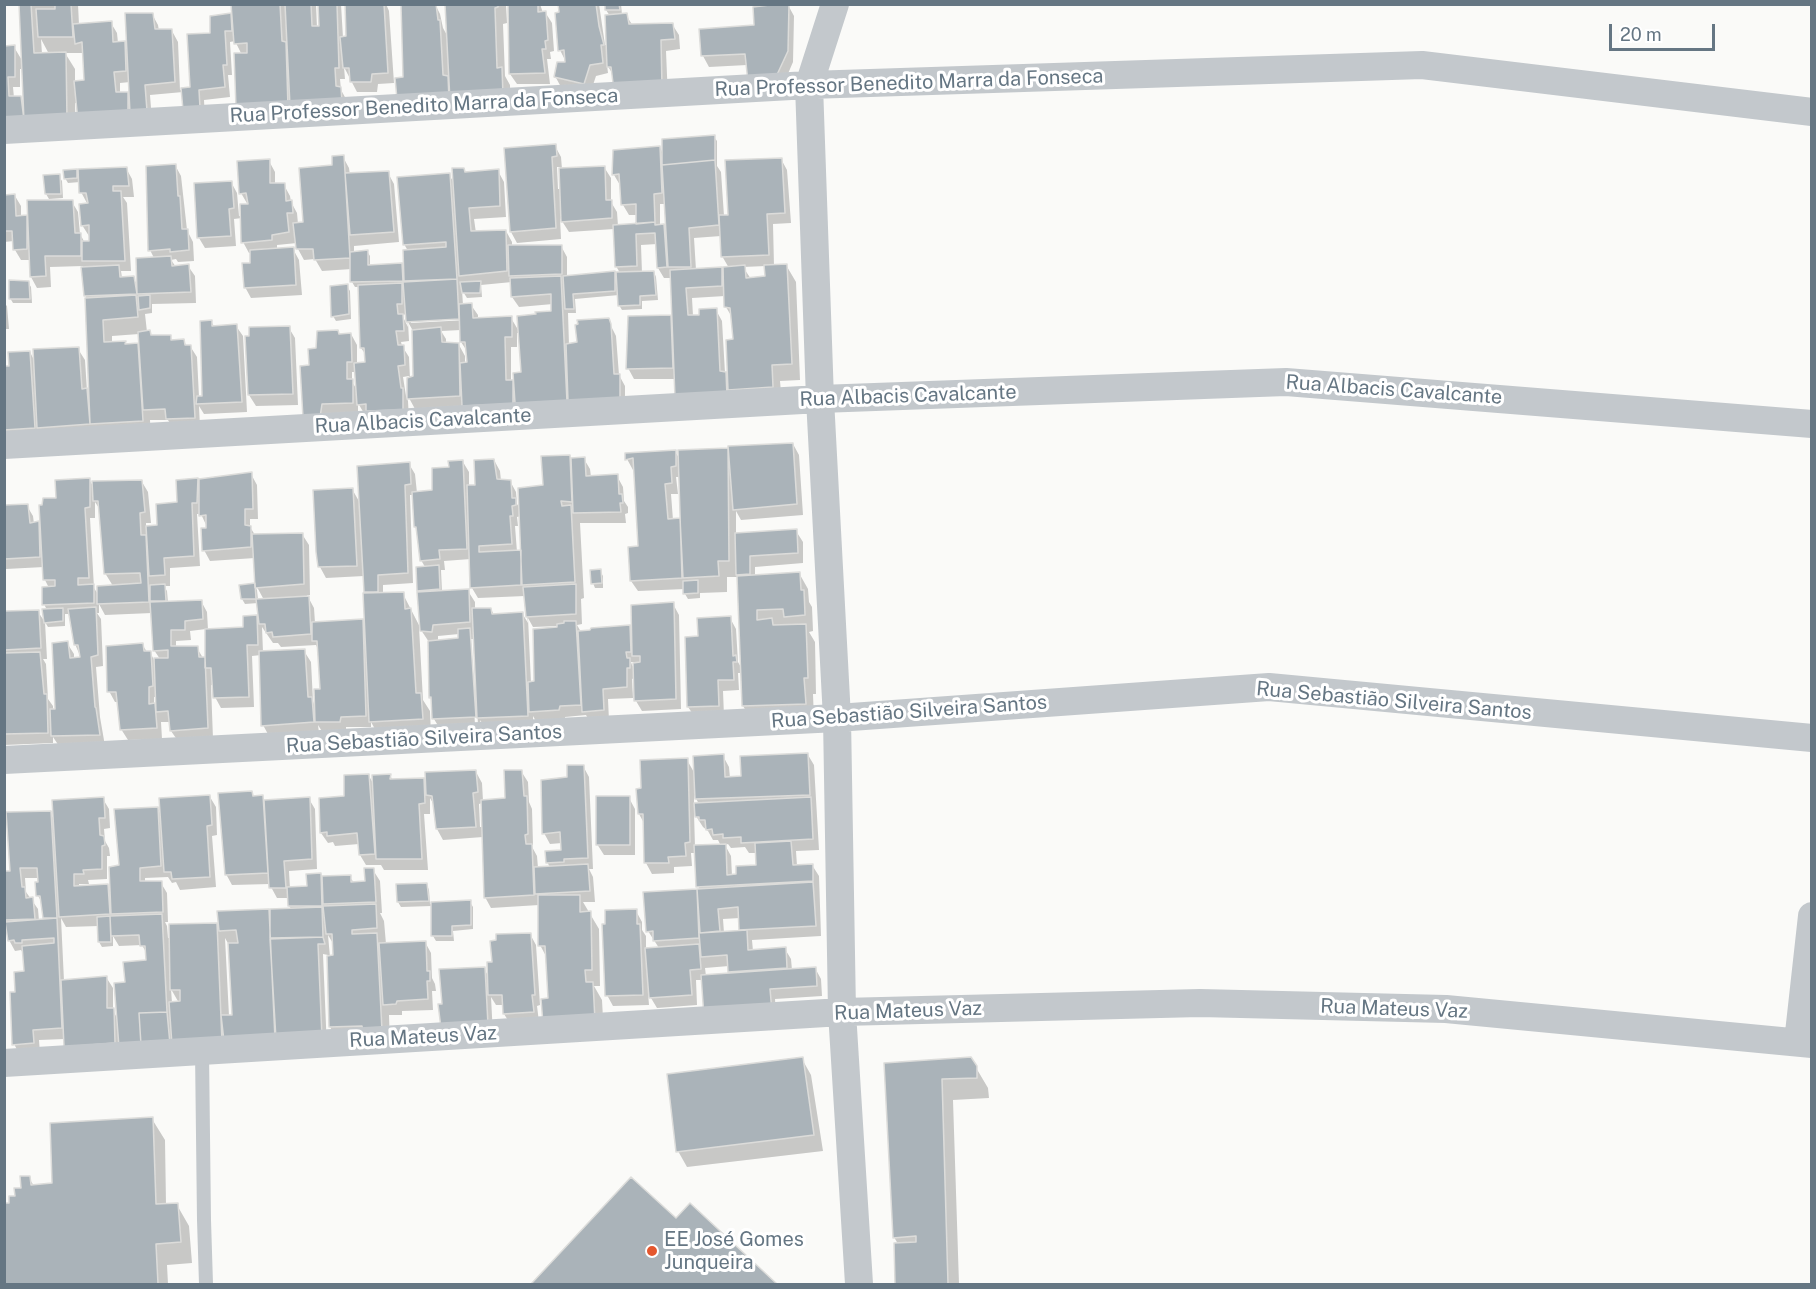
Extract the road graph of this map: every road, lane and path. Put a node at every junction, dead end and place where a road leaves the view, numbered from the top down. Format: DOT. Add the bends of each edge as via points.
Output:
graph roads {
  1 [pos="835,4"];
  2 [pos="809,85"];
  3 [pos="1812,112"];
  4 [pos="4,130"];
  5 [pos="820,399"];
  6 [pos="1812,424"];
  7 [pos="4,444"];
  8 [pos="837,718"];
  9 [pos="1812,738"];
  10 [pos="4,760"];
  11 [pos="1812,916"];
  12 [pos="842,1012"];
  13 [pos="1805,1043"];
  14 [pos="202,1051"];
  15 [pos="4,1063"];
  16 [pos="206,1284"];
  17 [pos="858,1284"];
  1 -- 2 [label="street"];
  2 -- 3 [label="street, Rua Professor Benedito Marra da Fonseca" via="1422,65"];
  2 -- 4 [label="street, Rua Professor Benedito Marra da Fonseca"];
  2 -- 5 [label="street"];
  5 -- 6 [label="street, Rua Albacis Cavalcante" via="1286,382"];
  5 -- 7 [label="street, Rua Albacis Cavalcante"];
  5 -- 8 [label="street"];
  8 -- 9 [label="street, Rua Sebastião Silveira Santos" via="1269,687"];
  8 -- 10 [label="street, Rua Sebastião Silveira Santos"];
  8 -- 12 [label="street"];
  11 -- 13 [label="street"];
  12 -- 13 [label="street, Rua Mateus Vaz" via="1200,1003 1446,1009"];
  12 -- 14 [label="street, Rua Mateus Vaz"];
  12 -- 17 [label="street"];
  14 -- 15 [label="street, Rua Mateus Vaz"];
  14 -- 16 [label="lane"];
}
